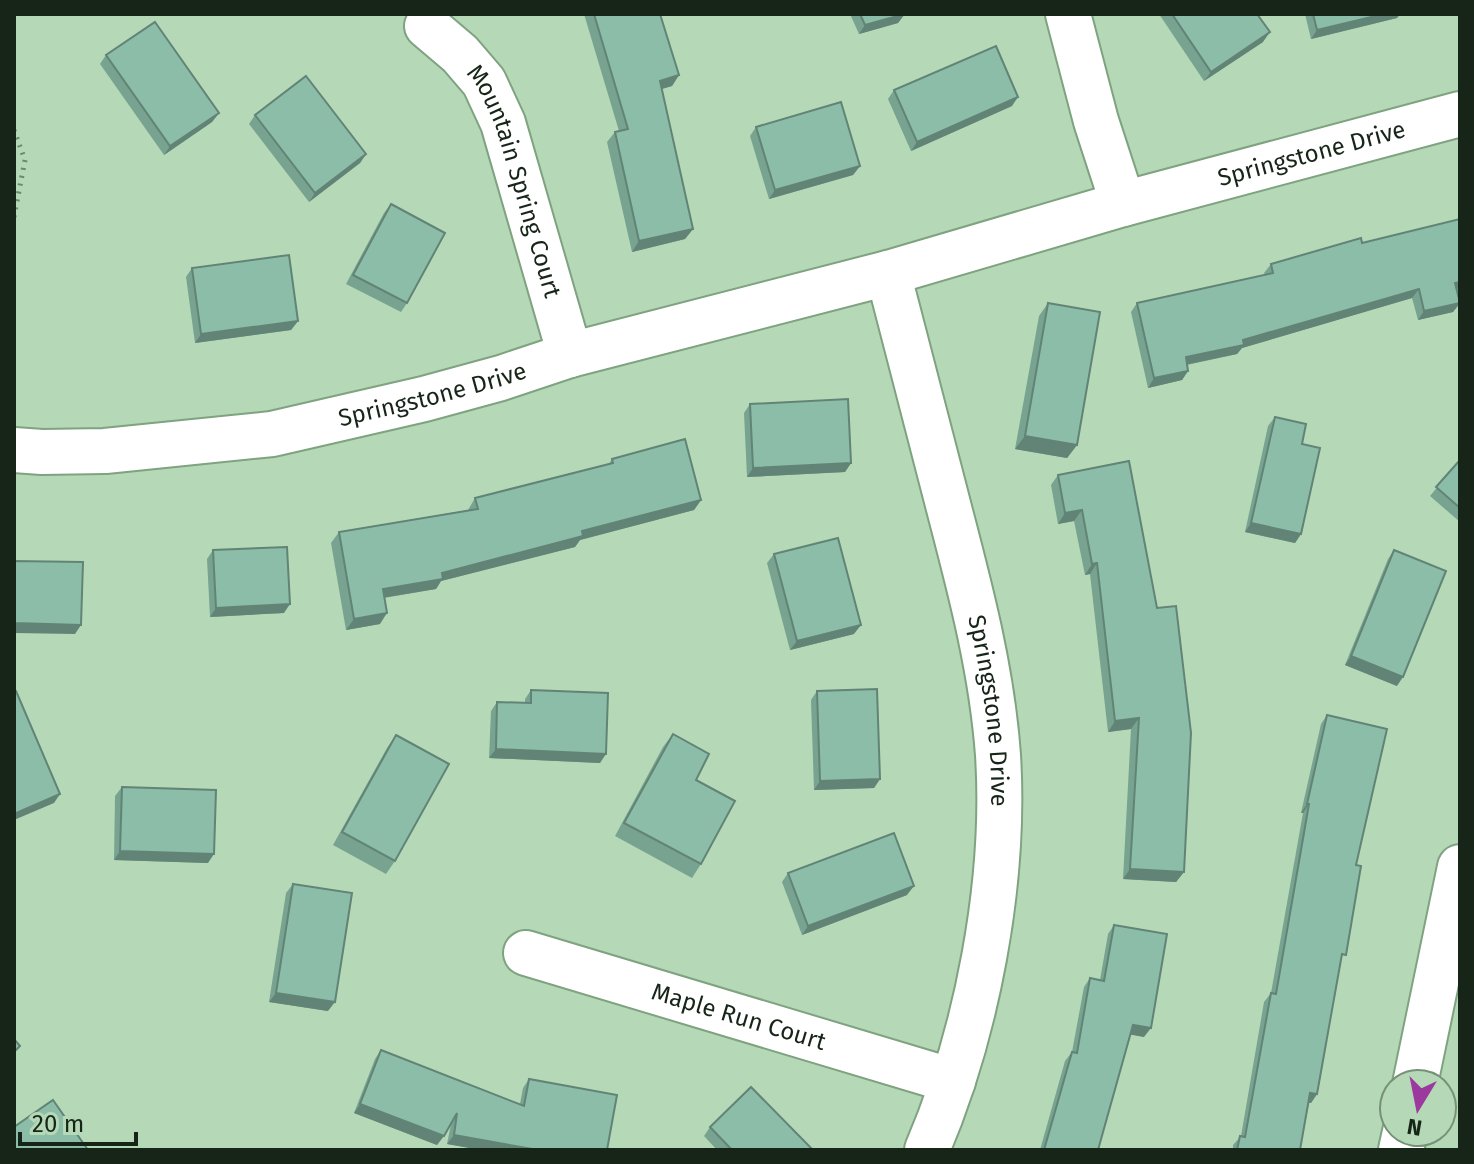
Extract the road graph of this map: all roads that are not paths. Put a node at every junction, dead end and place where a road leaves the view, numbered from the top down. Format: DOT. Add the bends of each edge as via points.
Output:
graph roads {
  1 [pos="1068,14"];
  2 [pos="427,26"];
  3 [pos="1460,114"];
  4 [pos="1123,204"];
  5 [pos="888,273"];
  6 [pos="570,355"];
  7 [pos="14,450"];
  8 [pos="1460,867"];
  9 [pos="526,953"];
  10 [pos="1443,1039"];
  11 [pos="1425,1068"];
  12 [pos="953,1081"];
  13 [pos="927,1150"];
  1 -- 4 [label="street"];
  2 -- 6 [label="street, Mountain Spring Court" via="484,82 503,123"];
  3 -- 4 [label="street, Springstone Drive"];
  4 -- 5 [label="street, Springstone Drive"];
  5 -- 6 [label="street, Springstone Drive"];
  5 -- 12 [label="street, Springstone Drive" via="977,615 998,756 998,845 989,930"];
  6 -- 7 [label="street, Springstone Drive" via="424,399 272,434 105,451"];
  8 -- 10 [label="street"];
  9 -- 12 [label="street, Maple Run Court"];
  10 -- 11 [label="street"];
  12 -- 13 [label="street, Springstone Drive"];
}
